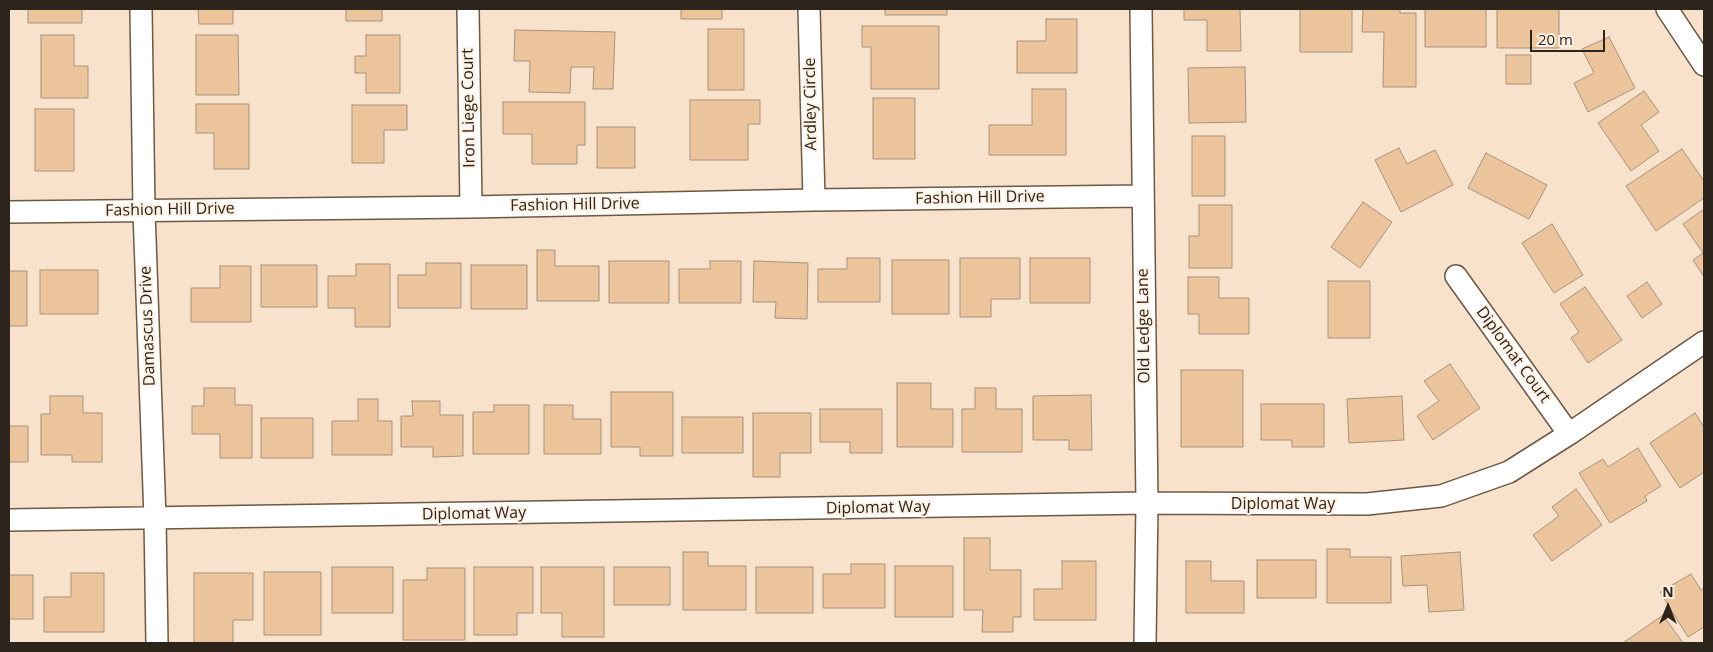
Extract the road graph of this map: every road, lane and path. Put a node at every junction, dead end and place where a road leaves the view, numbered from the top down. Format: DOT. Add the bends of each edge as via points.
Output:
graph roads {
  1 [pos="141,9"];
  2 [pos="468,9"];
  3 [pos="809,9"];
  4 [pos="1140,9"];
  5 [pos="1667,9"];
  6 [pos="1704,65"];
  7 [pos="1142,196"];
  8 [pos="814,200"];
  9 [pos="471,207"];
  10 [pos="144,211"];
  11 [pos="9,212"];
  12 [pos="1456,276"];
  13 [pos="1704,342"];
  14 [pos="1570,434"];
  15 [pos="1147,504"];
  16 [pos="155,518"];
  17 [pos="9,520"];
  18 [pos="157,643"];
  19 [pos="1145,643"];
  1 -- 10 [label="street, Damascus Drive"];
  2 -- 9 [label="street, Iron Liege Court"];
  3 -- 8 [label="street, Ardley Circle"];
  4 -- 7 [label="street, Old Ledge Lane"];
  5 -- 6 [label="street"];
  7 -- 8 [label="street, Fashion Hill Drive"];
  7 -- 15 [label="street, Old Ledge Lane"];
  8 -- 9 [label="street, Fashion Hill Drive"];
  9 -- 10 [label="street, Fashion Hill Drive"];
  10 -- 11 [label="street, Fashion Hill Drive"];
  10 -- 16 [label="street, Damascus Drive"];
  12 -- 14 [label="street, Diplomat Court"];
  13 -- 14 [label="street, Diplomat Way"];
  14 -- 15 [label="street, Diplomat Way" via="1509,472 1441,496 1367,504"];
  15 -- 16 [label="street, Diplomat Way"];
  15 -- 19 [label="street, Old Ledge Lane"];
  16 -- 17 [label="street, Diplomat Way"];
  16 -- 18 [label="street, Damascus Drive"];
}
